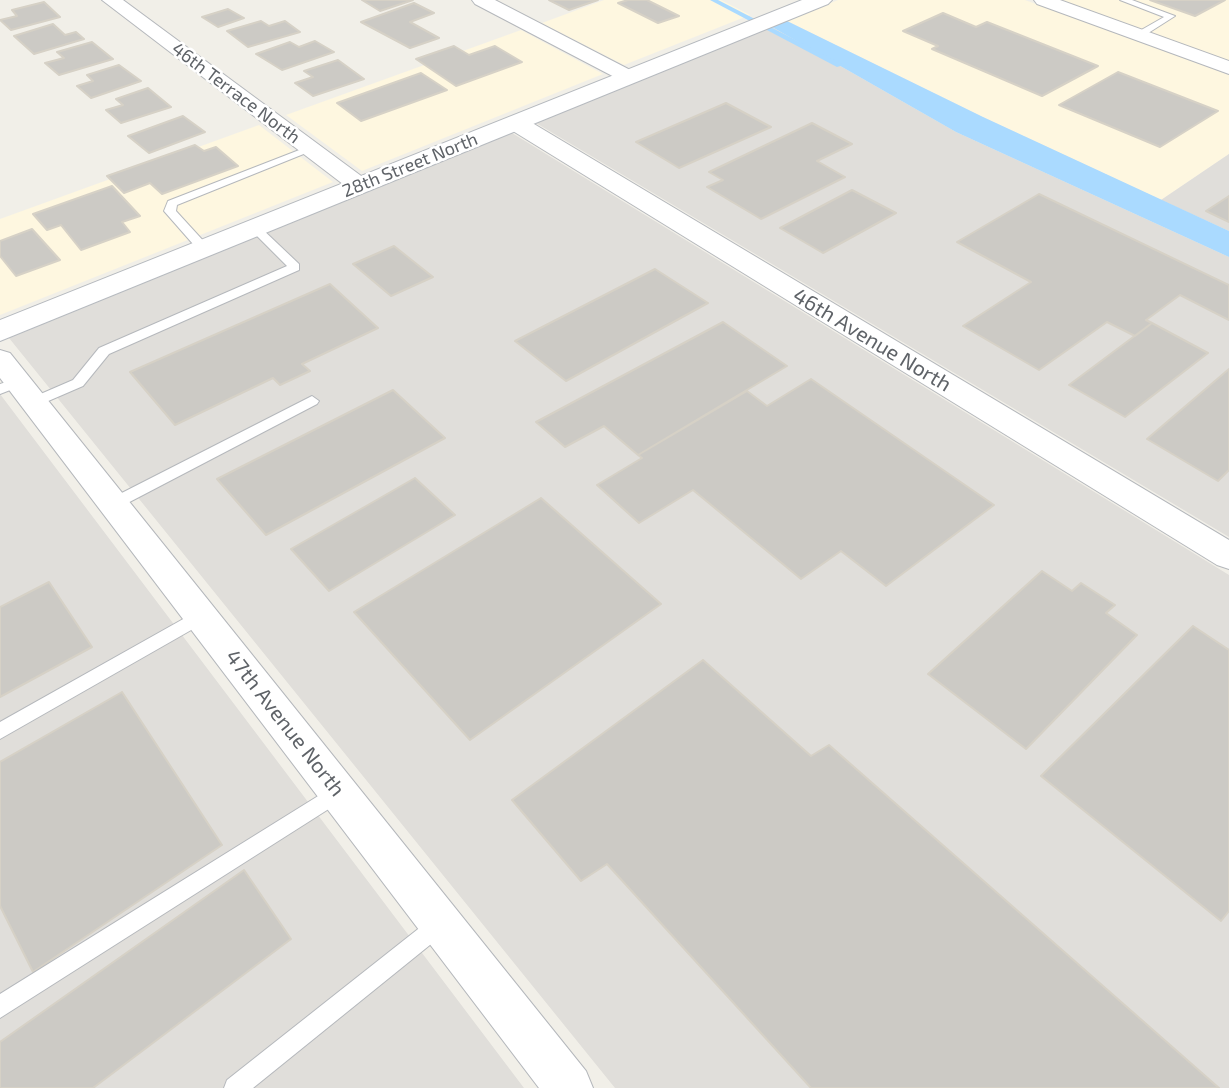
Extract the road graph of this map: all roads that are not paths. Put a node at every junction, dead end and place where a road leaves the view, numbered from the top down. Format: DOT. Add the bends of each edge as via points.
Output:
graph roads {
  1 [pos="111,0"];
  2 [pos="481,0"];
  3 [pos="821,0"];
  4 [pos="1042,0"];
  5 [pos="1124,0"];
  6 [pos="1139,35"];
  7 [pos="1229,68"];
  8 [pos="629,78"];
  9 [pos="516,123"];
  10 [pos="311,149"];
  11 [pos="360,186"];
  12 [pos="255,228"];
  13 [pos="204,249"];
  14 [pos="0,331"];
  15 [pos="13,383"];
  16 [pos="312,401"];
  17 [pos="113,504"];
  18 [pos="1229,556"];
  19 [pos="201,615"];
  20 [pos="0,731"];
  21 [pos="339,792"];
  22 [pos="441,923"];
  23 [pos="0,1007"];
  24 [pos="235,1088"];
  25 [pos="569,1088"];
  1 -- 10 [label="street, 46th Terrace North"];
  2 -- 8 [label="street"];
  3 -- 8 [label="street, 28th Street North"];
  4 -- 6 [label="street"];
  5 -- 6 [label="lane" via="1171,16"];
  6 -- 7 [label="street"];
  8 -- 9 [label="street, 28th Street North"];
  9 -- 11 [label="street, 28th Street North"];
  9 -- 18 [label="street, 46th Avenue North"];
  10 -- 11 [label="street, 46th Terrace North"];
  10 -- 13 [label="lane" via="173,203 170,211"];
  11 -- 12 [label="street, 28th Street North"];
  12 -- 13 [label="street, 28th Street North"];
  12 -- 15 [label="lane" via="295,267 104,351 78,383"];
  13 -- 14 [label="street, 28th Street North"];
  15 -- 17 [label="street, 47th Avenue North"];
  16 -- 17 [label="lane"];
  17 -- 19 [label="street, 47th Avenue North"];
  19 -- 20 [label="lane"];
  19 -- 21 [label="street, 47th Avenue North"];
  21 -- 22 [label="street, 47th Avenue North"];
  21 -- 23 [label="lane"];
  22 -- 24 [label="lane"];
  22 -- 25 [label="street, 47th Avenue North"];
}
